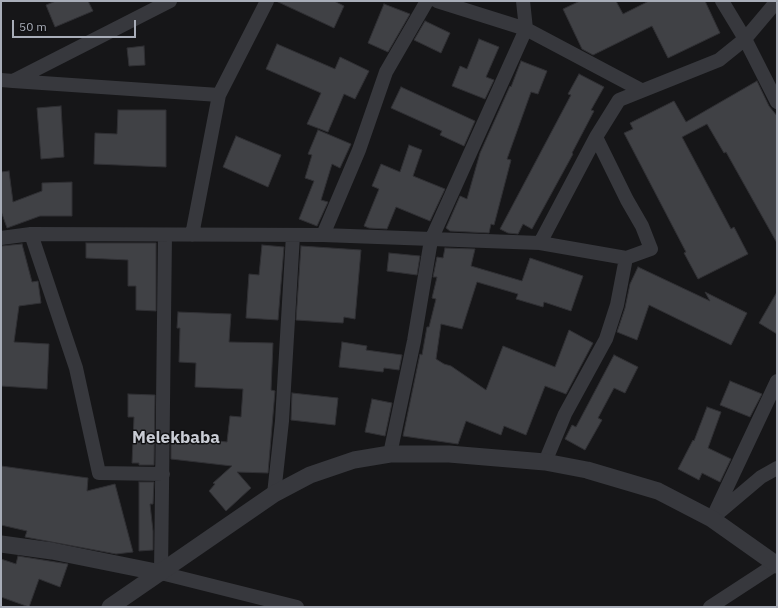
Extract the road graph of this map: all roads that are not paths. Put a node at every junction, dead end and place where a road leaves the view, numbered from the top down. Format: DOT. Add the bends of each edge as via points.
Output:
graph roads {
  1 [pos="170,1"];
  2 [pos="267,1"];
  3 [pos="427,1"];
  4 [pos="437,1"];
  5 [pos="523,1"];
  6 [pos="722,1"];
  7 [pos="777,1"];
  8 [pos="526,29"];
  9 [pos="745,39"];
  10 [pos="7,81"];
  11 [pos="641,90"];
  12 [pos="220,95"];
  13 [pos="777,102"];
  14 [pos="596,137"];
  15 [pos="31,234"];
  16 [pos="165,235"];
  17 [pos="192,235"];
  18 [pos="293,235"];
  19 [pos="323,235"];
  20 [pos="1,238"];
  21 [pos="431,240"];
  22 [pos="540,243"];
  23 [pos="626,258"];
  24 [pos="777,381"];
  25 [pos="390,454"];
  26 [pos="544,462"];
  27 [pos="777,468"];
  28 [pos="163,474"];
  29 [pos="274,494"];
  30 [pos="712,519"];
  31 [pos="1,544"];
  32 [pos="776,565"];
  33 [pos="161,573"];
  34 [pos="110,607"];
  35 [pos="298,607"];
  36 [pos="710,607"];
  1 -- 10 [label="street"];
  2 -- 12 [label="street"];
  3 -- 19 [label="street" via="386,72 359,150"];
  4 -- 8 [label="street"];
  5 -- 8 [label="street"];
  6 -- 9 [label="street"];
  7 -- 9 [label="street"];
  8 -- 11 [label="street"];
  8 -- 21 [label="street"];
  9 -- 11 [label="street" via="719,60"];
  9 -- 13 [label="street"];
  10 -- 12 [label="street"];
  11 -- 14 [label="street" via="619,100"];
  12 -- 17 [label="street"];
  14 -- 22 [label="street"];
  14 -- 23 [label="street" via="642,226 651,249"];
  15 -- 16 [label="street"];
  15 -- 20 [label="street"];
  15 -- 28 [label="street" via="76,368 99,473"];
  16 -- 17 [label="street"];
  16 -- 28 [label="street"];
  17 -- 18 [label="street"];
  18 -- 19 [label="street"];
  18 -- 29 [label="street" via="282,421"];
  19 -- 21 [label="street"];
  21 -- 22 [label="street"];
  21 -- 25 [label="street" via="414,341"];
  22 -- 23 [label="street"];
  23 -- 26 [label="street" via="617,305 606,339 565,414"];
  24 -- 30 [label="street"];
  25 -- 26 [label="street" via="449,454"];
  25 -- 29 [label="street" via="354,460 310,475"];
  26 -- 30 [label="street" via="587,470 658,491"];
  27 -- 30 [label="street" via="761,477"];
  28 -- 33 [label="street"];
  29 -- 33 [label="street"];
  30 -- 32 [label="street"];
  31 -- 33 [label="street" via="52,551"];
  32 -- 36 [label="street"];
  33 -- 34 [label="street"];
  33 -- 35 [label="street"];
}
